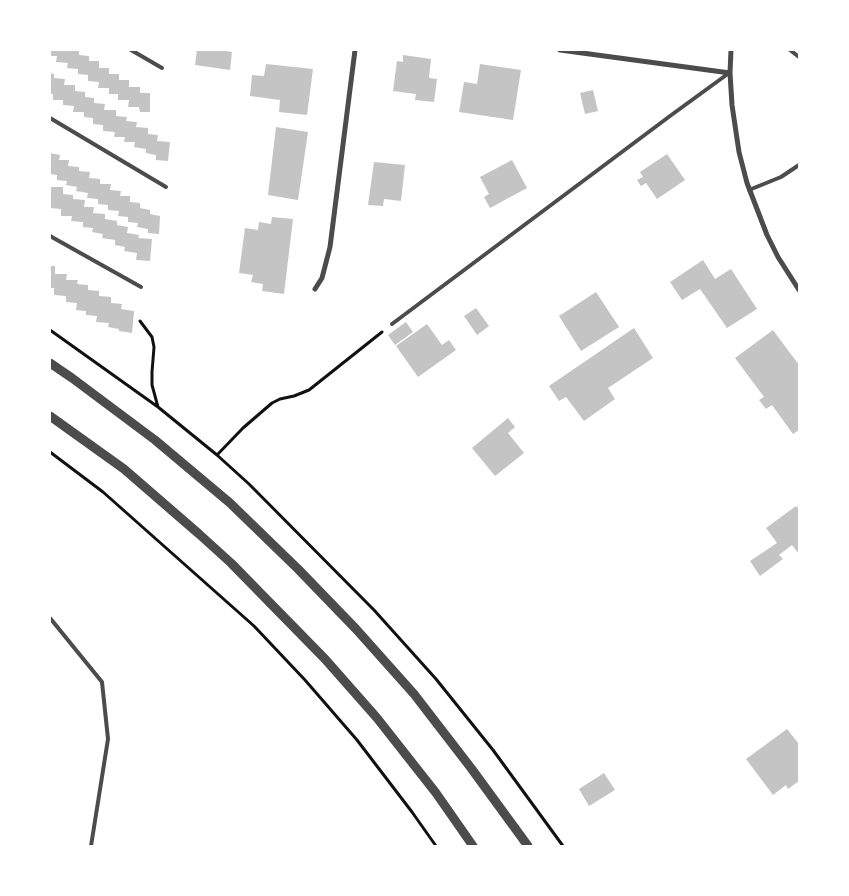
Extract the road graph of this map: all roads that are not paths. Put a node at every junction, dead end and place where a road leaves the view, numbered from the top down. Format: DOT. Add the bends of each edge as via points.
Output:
graph roads {
  1 [pos="131,50"];
  2 [pos="355,50"];
  3 [pos="560,50"];
  4 [pos="731,50"];
  5 [pos="790,50"];
  6 [pos="799,57"];
  7 [pos="162,68"];
  8 [pos="730,73"];
  9 [pos="50,118"];
  10 [pos="799,165"];
  11 [pos="166,187"];
  12 [pos="749,190"];
  13 [pos="50,236"];
  14 [pos="140,286"];
  15 [pos="315,289"];
  16 [pos="799,290"];
  17 [pos="392,324"];
  18 [pos="50,364"];
  19 [pos="50,416"];
  20 [pos="50,618"];
  21 [pos="91,846"];
  22 [pos="473,846"];
  23 [pos="528,846"];
  1 -- 7 [label="lane"];
  2 -- 15 [label="street" via="330,247 322,278"];
  3 -- 8 [label="street"];
  4 -- 8 [label="street"];
  5 -- 6 [label="lane"];
  8 -- 12 [label="street" via="735,129"];
  8 -- 17 [label="lane"];
  9 -- 11 [label="lane"];
  10 -- 12 [label="lane" via="781,177"];
  12 -- 16 [label="street" via="767,235"];
  13 -- 14 [label="lane"];
  18 -- 23 [label="street" via="155,440 230,503 298,569 414,694"];
  19 -- 22 [label="street" via="124,469 238,570 377,718"];
  20 -- 21 [label="lane" via="102,682 108,739"];
}
